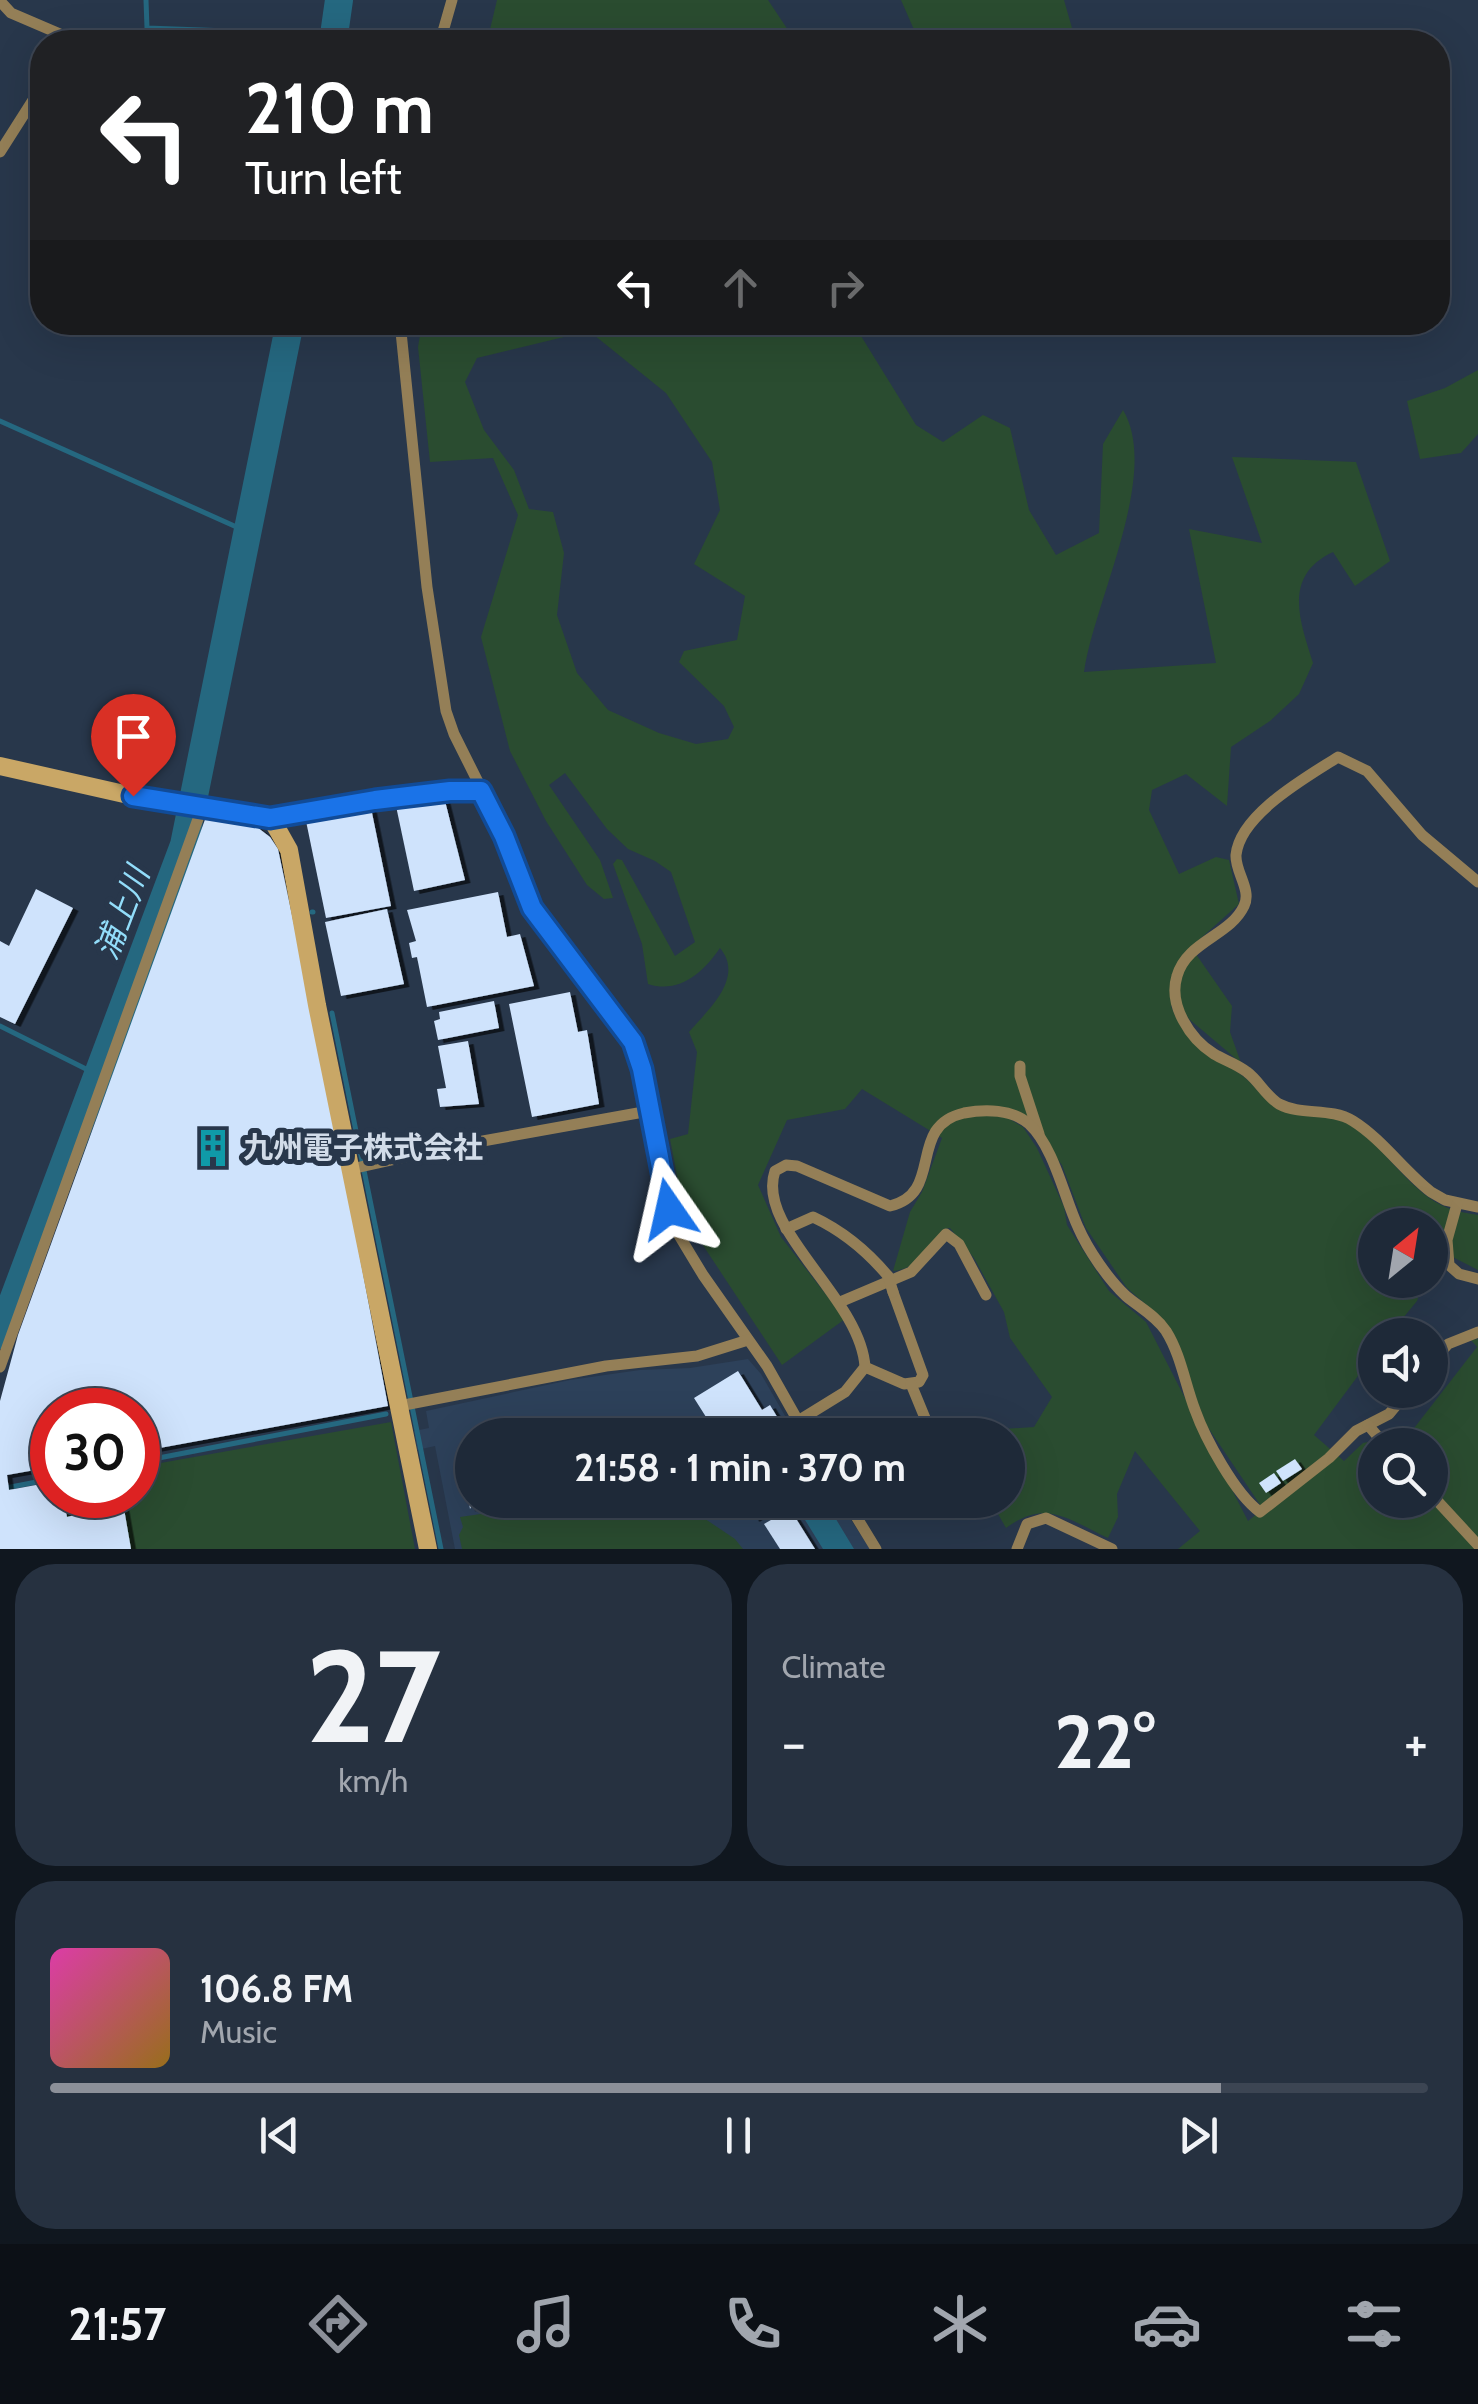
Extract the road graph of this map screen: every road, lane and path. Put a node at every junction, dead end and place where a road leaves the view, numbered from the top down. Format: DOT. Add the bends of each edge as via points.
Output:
graph roads {
  1 [pos="452,0"];
  2 [pos="0,1"];
  3 [pos="46,30"];
  4 [pos="443,30"];
  5 [pos="30,105"];
  6 [pos="0,152"];
  7 [pos="401,335"];
  8 [pos="0,766"];
  9 [pos="481,791"];
  10 [pos="196,804"];
  11 [pos="270,818"];
  12 [pos="1478,882"];
  13 [pos="1020,1066"];
  14 [pos="650,1111"];
  15 [pos="1040,1139"];
  16 [pos="360,1167"];
  17 [pos="1458,1204"];
  18 [pos="1478,1208"];
  19 [pos="786,1230"];
  20 [pos="1478,1279"];
  21 [pos="986,1295"];
  22 [pos="840,1302"];
  23 [pos="1478,1332"];
  24 [pos="748,1340"];
  25 [pos="1448,1344"];
  26 [pos="865,1367"];
  27 [pos="0,1368"];
  28 [pos="912,1384"];
  29 [pos="409,1405"];
  30 [pos="1394,1408"];
  31 [pos="796,1418"];
  32 [pos="803,1418"];
  33 [pos="925,1418"];
  34 [pos="1368,1425"];
  35 [pos="1371,1428"];
  36 [pos="1448,1512"];
  37 [pos="857,1518"];
  38 [pos="1478,1545"];
  39 [pos="428,1549"];
  40 [pos="876,1549"];
  41 [pos="1017,1549"];
  42 [pos="1112,1549"];
  1 -- 4 [label="street"];
  2 -- 3 [label="street"];
  5 -- 6 [label="street"];
  7 -- 9 [label="street" via="440,679 446,711"];
  8 -- 10 [label="street"];
  9 -- 11 [label="street"];
  9 -- 14 [label="street" via="532,908 633,1042"];
  10 -- 11 [label="street"];
  10 -- 27 [label="street" via="155,946"];
  11 -- 16 [label="street" via="289,850"];
  12 -- 17 [label="street" via="1422,835 1367,771 1338,757 1286,791 1245,834 1236,856 1246,904 1184,960 1174,994 1195,1038 1280,1104 1347,1117 1419,1183"];
  13 -- 15 [label="street"];
  14 -- 16 [label="street"];
  14 -- 24 [label="street" via="678,1232"];
  15 -- 19 [label="street" via="1008,1113 958,1114 934,1131 917,1192 890,1206 786,1165 770,1185"];
  15 -- 34 [label="street" via="1082,1235 1118,1287 1165,1330 1196,1413 1250,1505 1260,1512"];
  16 -- 29 [label="street"];
  17 -- 18 [label="street"];
  17 -- 20 [label="street" via="1447,1240 1450,1265"];
  19 -- 22 [label="street"];
  19 -- 28 [label="street, bridge" via="820,1220 856,1243 888,1276 923,1375"];
  21 -- 22 [label="street" via="946,1234 911,1272"];
  22 -- 26 [label="street"];
  23 -- 25 [label="street"];
  24 -- 29 [label="street" via="697,1356 606,1366"];
  24 -- 31 [label="street"];
  26 -- 28 [label="street"];
  26 -- 32 [label="street" via="845,1392"];
  28 -- 33 [label="street"];
  29 -- 39 [label="street"];
  30 -- 34 [label="street"];
  34 -- 35 [label="street"];
  36 -- 38 [label="street"];
  37 -- 40 [label="street"];
  41 -- 42 [label="street" via="1027,1524 1046,1518"];
}
